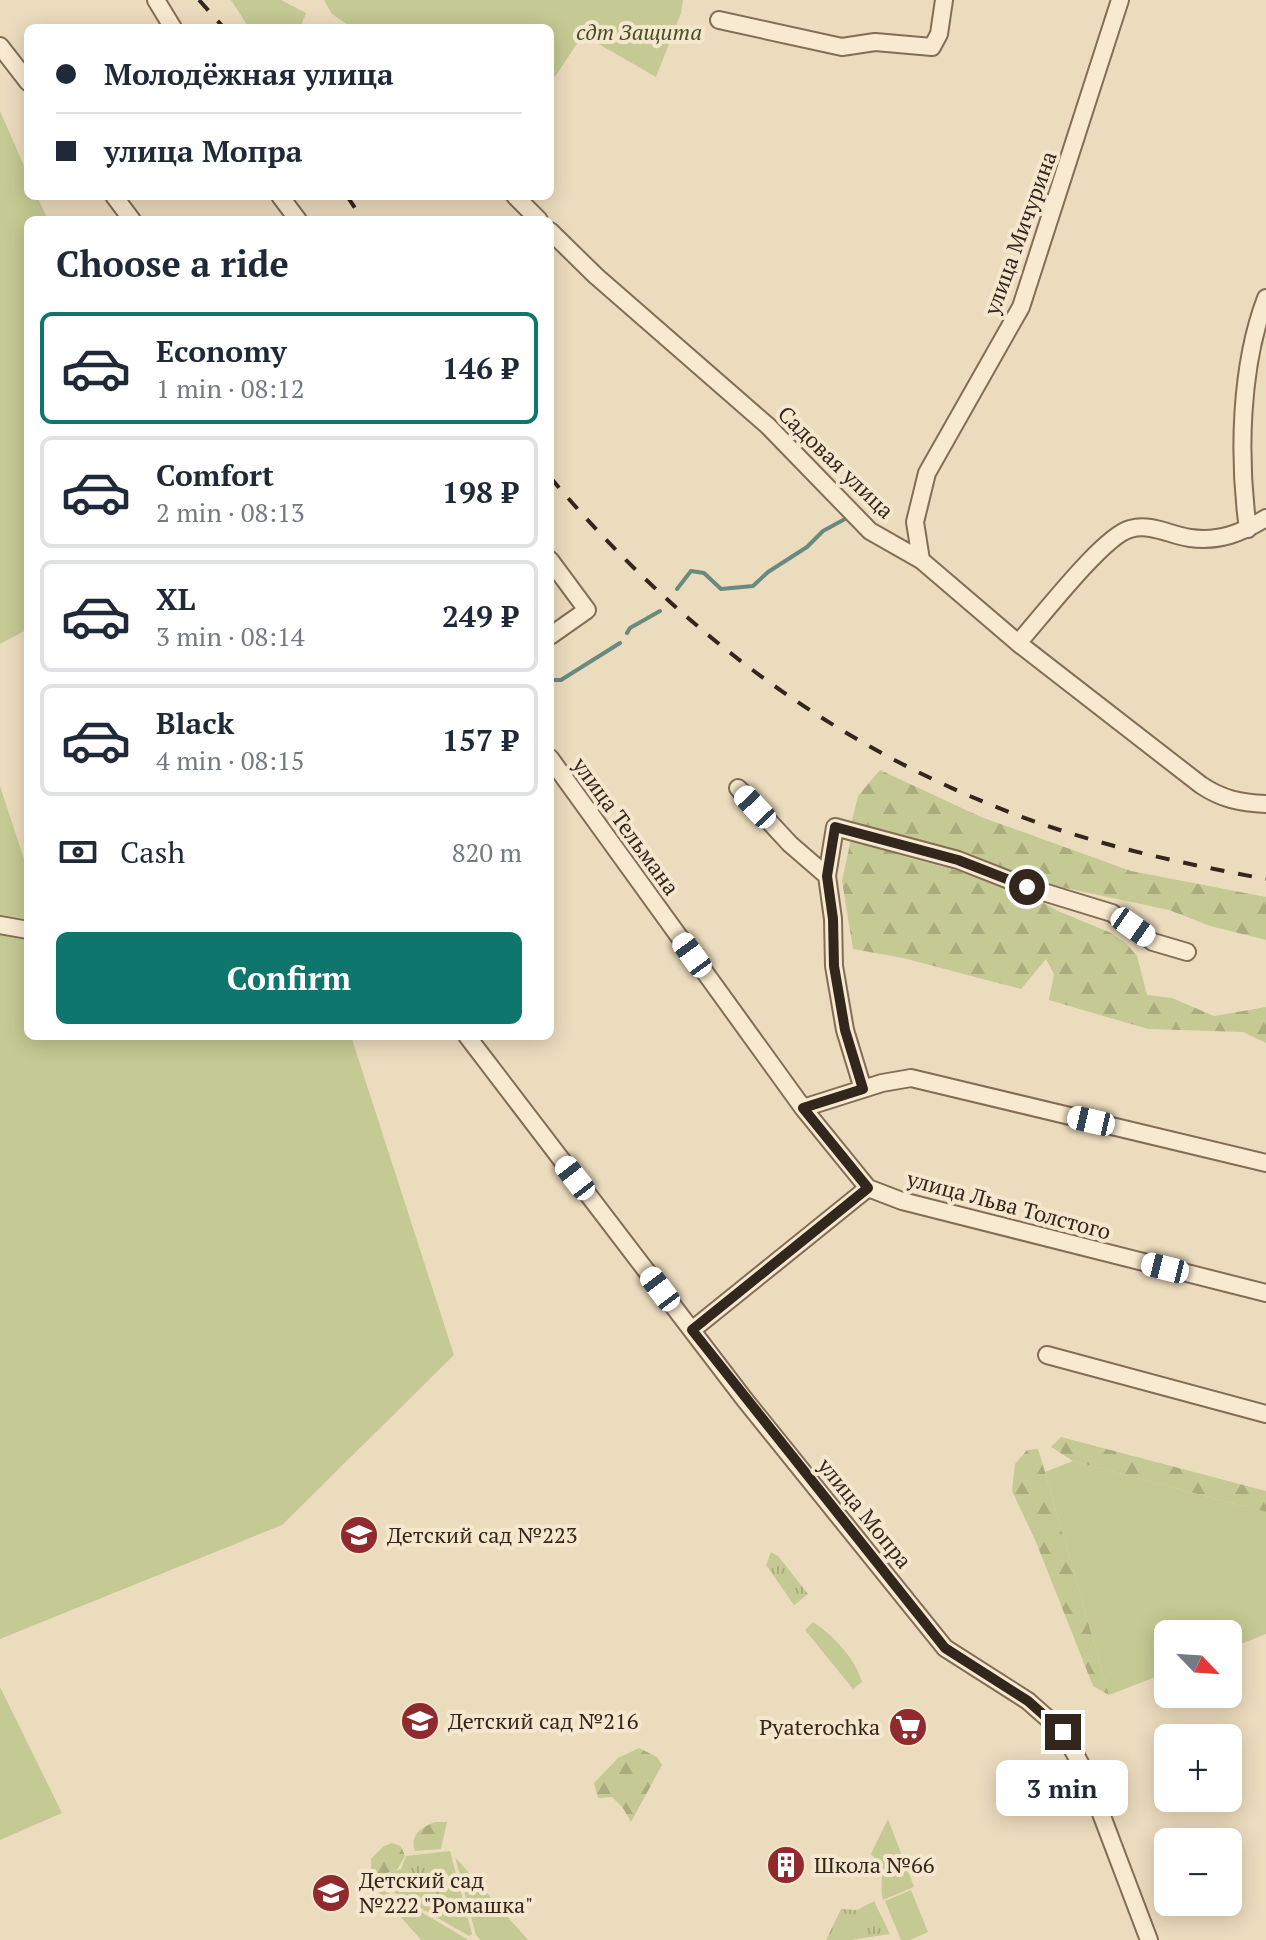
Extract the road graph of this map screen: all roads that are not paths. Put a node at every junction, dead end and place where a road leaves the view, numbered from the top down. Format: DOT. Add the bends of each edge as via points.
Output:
graph roads {
  1 [pos="156,0"];
  2 [pos="944,0"];
  3 [pos="1120,0"];
  4 [pos="719,20"];
  5 [pos="171,24"];
  6 [pos="0,46"];
  7 [pos="24,77"];
  8 [pos="519,200"];
  9 [pos="535,216"];
  10 [pos="554,235"];
  11 [pos="1266,298"];
  12 [pos="1266,518"];
  13 [pos="1248,529"];
  14 [pos="921,560"];
  15 [pos="554,565"];
  16 [pos="554,633"];
  17 [pos="1018,643"];
  18 [pos="554,764"];
  19 [pos="738,788"];
  20 [pos="1266,804"];
  21 [pos="827,876"];
  22 [pos="0,925"];
  23 [pos="24,929"];
  24 [pos="1187,952"];
  25 [pos="470,1040"];
  26 [pos="863,1089"];
  27 [pos="803,1108"];
  28 [pos="1266,1163"];
  29 [pos="868,1188"];
  30 [pos="1266,1293"];
  31 [pos="692,1330"];
  32 [pos="1047,1355"];
  33 [pos="1266,1414"];
  34 [pos="1149,1940"];
  1 -- 5 [label="street"];
  2 -- 4 [label="street" via="932,47 875,42 842,47"];
  3 -- 14 [label="street, улица Мичурина" via="1021,307 927,473 915,522"];
  6 -- 7 [label="street"];
  8 -- 9 [label="street"];
  10 -- 14 [label="street, Садовая улица" via="768,426 870,531"];
  11 -- 13 [label="street" via="1244,398"];
  12 -- 13 [label="street"];
  13 -- 17 [label="street" via="1234,536 1192,538 1145,527 1127,529 1104,545"];
  14 -- 17 [label="street, Садовая улица"];
  15 -- 16 [label="street" via="587,610"];
  17 -- 20 [label="street, Садовая улица" via="1201,785 1220,797"];
  18 -- 27 [label="street, улица Тельмана"];
  19 -- 21 [label="street"];
  21 -- 24 [label="street" via="835,827 958,860 1112,913 1153,942"];
  21 -- 26 [label="street" via="834,966"];
  22 -- 23 [label="street"];
  25 -- 31 [label="street, улица Мопра"];
  26 -- 27 [label="street"];
  26 -- 28 [label="street" via="911,1078"];
  27 -- 29 [label="street, улица Тельмана"];
  29 -- 30 [label="street, улица Льва Толстого" via="916,1205"];
  29 -- 31 [label="street"];
  31 -- 34 [label="street, улица Мопра" via="945,1648 1028,1701 1063,1732 1086,1774"];
  32 -- 33 [label="street"];
}
